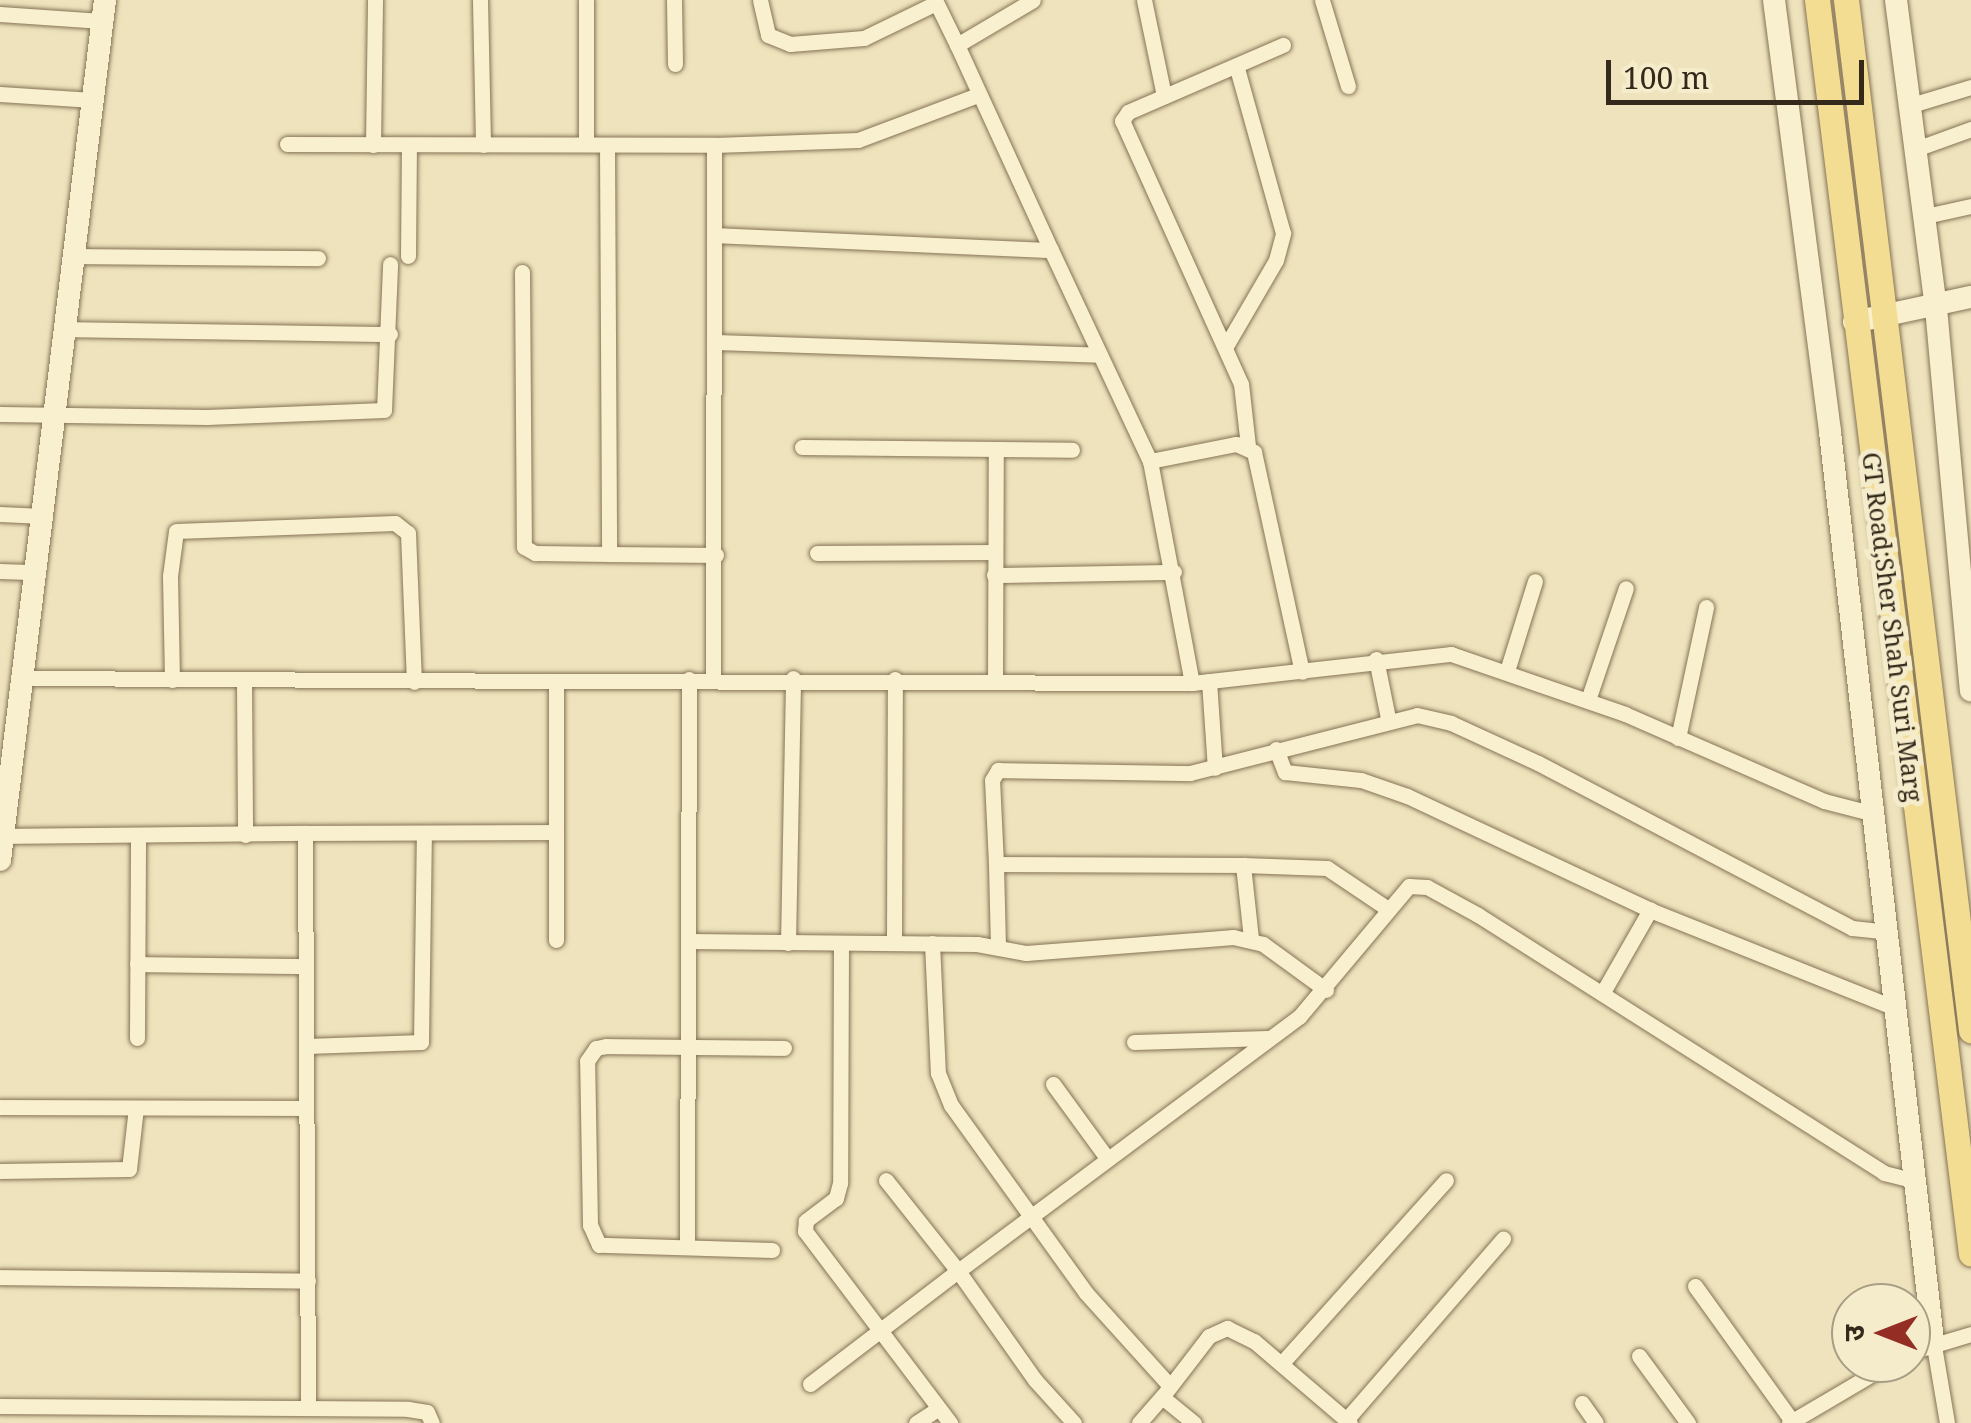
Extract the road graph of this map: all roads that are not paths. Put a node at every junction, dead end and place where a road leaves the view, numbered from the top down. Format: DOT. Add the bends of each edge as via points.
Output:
graph roads {
  1 [pos="376,0"];
  2 [pos="480,0"];
  3 [pos="586,0"];
  4 [pos="674,0"];
  5 [pos="760,0"];
  6 [pos="1033,0"];
  7 [pos="1144,0"];
  8 [pos="1322,0"];
  9 [pos="1774,0"];
  10 [pos="1817,0"];
  11 [pos="1846,0"];
  12 [pos="1896,0"];
  13 [pos="936,2"];
  14 [pos="103,10"];
  15 [pos="0,14"];
  16 [pos="956,45"];
  17 [pos="1283,45"];
  18 [pos="675,64"];
  19 [pos="1236,65"];
  20 [pos="1348,86"];
  21 [pos="1971,88"];
  22 [pos="0,94"];
  23 [pos="978,95"];
  24 [pos="1164,96"];
  25 [pos="93,100"];
  26 [pos="1908,106"];
  27 [pos="1971,129"];
  28 [pos="586,143"];
  29 [pos="287,144"];
  30 [pos="373,144"];
  31 [pos="484,144"];
  32 [pos="409,145"];
  33 [pos="607,146"];
  34 [pos="714,146"];
  35 [pos="1914,150"];
  36 [pos="1971,206"];
  37 [pos="1922,217"];
  38 [pos="715,235"];
  39 [pos="1051,250"];
  40 [pos="74,256"];
  41 [pos="408,256"];
  42 [pos="318,258"];
  43 [pos="390,264"];
  44 [pos="522,272"];
  45 [pos="1971,296"];
  46 [pos="1936,308"];
  47 [pos="1884,318"];
  48 [pos="1854,322"];
  49 [pos="66,330"];
  50 [pos="390,334"];
  51 [pos="716,342"];
  52 [pos="1226,346"];
  53 [pos="1100,355"];
  54 [pos="0,414"];
  55 [pos="55,414"];
  56 [pos="1248,446"];
  57 [pos="802,447"];
  58 [pos="996,450"];
  59 [pos="1072,450"];
  60 [pos="1150,461"];
  61 [pos="0,514"];
  62 [pos="43,516"];
  63 [pos="995,552"];
  64 [pos="817,553"];
  65 [pos="609,554"];
  66 [pos="716,555"];
  67 [pos="0,571"];
  68 [pos="36,572"];
  69 [pos="1174,572"];
  70 [pos="994,575"];
  71 [pos="1535,581"];
  72 [pos="1626,588"];
  73 [pos="1706,607"];
  74 [pos="1376,660"];
  75 [pos="1506,671"];
  76 [pos="1302,672"];
  77 [pos="24,678"];
  78 [pos="792,678"];
  79 [pos="689,679"];
  80 [pos="713,679"];
  81 [pos="895,679"];
  82 [pos="172,680"];
  83 [pos="244,680"];
  84 [pos="556,681"];
  85 [pos="995,681"];
  86 [pos="1209,681"];
  87 [pos="414,682"];
  88 [pos="1192,682"];
  89 [pos="1971,690"];
  90 [pos="1588,700"];
  91 [pos="1388,718"];
  92 [pos="1678,738"];
  93 [pos="1276,749"];
  94 [pos="1215,768"];
  95 [pos="1874,814"];
  96 [pos="556,832"];
  97 [pos="305,833"];
  98 [pos="424,833"];
  99 [pos="246,835"];
  100 [pos="3,836"];
  101 [pos="138,836"];
  102 [pos="0,860"];
  103 [pos="996,864"];
  104 [pos="1243,865"];
  105 [pos="1388,909"];
  106 [pos="1650,910"];
  107 [pos="1889,932"];
  108 [pos="1250,939"];
  109 [pos="556,940"];
  110 [pos="688,941"];
  111 [pos="894,942"];
  112 [pos="788,943"];
  113 [pos="932,943"];
  114 [pos="841,944"];
  115 [pos="998,948"];
  116 [pos="138,964"];
  117 [pos="306,966"];
  118 [pos="1326,990"];
  119 [pos="1603,992"];
  120 [pos="1898,1009"];
  121 [pos="1971,1030"];
  122 [pos="137,1038"];
  123 [pos="1268,1038"];
  124 [pos="1134,1042"];
  125 [pos="307,1046"];
  126 [pos="687,1047"];
  127 [pos="784,1048"];
  128 [pos="1053,1084"];
  129 [pos="0,1107"];
  130 [pos="136,1108"];
  131 [pos="306,1108"];
  132 [pos="1108,1158"];
  133 [pos="0,1171"];
  134 [pos="886,1180"];
  135 [pos="1446,1180"];
  136 [pos="1916,1181"];
  137 [pos="1032,1214"];
  138 [pos="1503,1239"];
  139 [pos="687,1247"];
  140 [pos="772,1250"];
  141 [pos="1971,1254"];
  142 [pos="958,1270"];
  143 [pos="0,1277"];
  144 [pos="308,1281"];
  145 [pos="1695,1286"];
  146 [pos="880,1328"];
  147 [pos="1971,1334"];
  148 [pos="1933,1340"];
  149 [pos="1639,1356"];
  150 [pos="1280,1364"];
  151 [pos="1857,1383"];
  152 [pos="810,1384"];
  153 [pos="1166,1392"];
  154 [pos="1582,1403"];
  155 [pos="0,1406"];
  156 [pos="308,1408"];
  157 [pos="938,1408"];
  158 [pos="224,1416"];
  159 [pos="329,1416"];
  160 [pos="1348,1421"];
  161 [pos="1790,1422"];
  162 [pos="432,1423"];
  163 [pos="916,1423"];
  164 [pos="950,1423"];
  165 [pos="1074,1423"];
  166 [pos="1140,1423"];
  167 [pos="1194,1423"];
  168 [pos="1596,1423"];
  169 [pos="1688,1423"];
  170 [pos="1947,1423"];
  1 -- 30 [label="street"];
  2 -- 31 [label="street"];
  3 -- 28 [label="street"];
  4 -- 18 [label="street"];
  5 -- 13 [label="street" via="768,35 790,44 864,38"];
  6 -- 16 [label="street"];
  7 -- 24 [label="street"];
  8 -- 20 [label="street"];
  9 -- 95 [label="main road"];
  10 -- 48 [label="main road, GT Road;Sher Shah Suri Marg"];
  11 -- 47 [label="main road, GT Road;Sher Shah Suri Marg"];
  12 -- 26 [label="main road"];
  13 -- 16 [label="street"];
  14 -- 15 [label="street"];
  14 -- 25 [label="main road"];
  16 -- 23 [label="street"];
  17 -- 19 [label="street"];
  19 -- 24 [label="street"];
  19 -- 52 [label="street" via="1284,233 1276,260"];
  21 -- 26 [label="street"];
  22 -- 25 [label="street"];
  23 -- 34 [label="street" via="869,138"];
  23 -- 39 [label="street"];
  24 -- 52 [label="street" via="1128,112 1123,129"];
  25 -- 40 [label="main road"];
  26 -- 35 [label="main road"];
  27 -- 35 [label="street"];
  28 -- 31 [label="street"];
  28 -- 33 [label="street"];
  29 -- 30 [label="street"];
  30 -- 32 [label="street"];
  31 -- 32 [label="street"];
  32 -- 41 [label="street"];
  33 -- 34 [label="street"];
  33 -- 65 [label="street"];
  34 -- 38 [label="street"];
  35 -- 37 [label="main road"];
  36 -- 37 [label="street"];
  37 -- 46 [label="main road"];
  38 -- 39 [label="street"];
  38 -- 51 [label="street"];
  39 -- 53 [label="street"];
  40 -- 42 [label="street"];
  40 -- 49 [label="main road"];
  43 -- 50 [label="street"];
  44 -- 65 [label="street" via="524,546 534,554"];
  45 -- 46 [label="main road"];
  46 -- 47 [label="main road"];
  46 -- 89 [label="main road"];
  47 -- 48 [label="main road"];
  47 -- 121 [label="main road, GT Road;Sher Shah Suri Marg"];
  48 -- 141 [label="main road, GT Road;Sher Shah Suri Marg"];
  49 -- 50 [label="street"];
  49 -- 55 [label="main road"];
  50 -- 55 [label="street" via="388,407 379,412"];
  51 -- 53 [label="street"];
  51 -- 66 [label="street"];
  52 -- 56 [label="street" via="1245,396"];
  53 -- 60 [label="street"];
  54 -- 55 [label="street"];
  55 -- 62 [label="main road"];
  56 -- 60 [label="street"];
  56 -- 76 [label="street" via="1256,457"];
  57 -- 58 [label="street"];
  58 -- 59 [label="street"];
  58 -- 63 [label="street"];
  60 -- 69 [label="street"];
  61 -- 62 [label="street"];
  62 -- 68 [label="main road"];
  63 -- 64 [label="street"];
  63 -- 70 [label="street"];
  65 -- 66 [label="street"];
  66 -- 80 [label="street"];
  67 -- 68 [label="street"];
  68 -- 77 [label="main road"];
  69 -- 70 [label="street"];
  69 -- 88 [label="street"];
  70 -- 85 [label="street"];
  71 -- 75 [label="street"];
  72 -- 90 [label="street"];
  73 -- 92 [label="street"];
  74 -- 75 [label="street" via="1442,653"];
  74 -- 76 [label="street"];
  74 -- 91 [label="street"];
  75 -- 90 [label="street"];
  76 -- 86 [label="street"];
  77 -- 82 [label="street"];
  77 -- 100 [label="main road"];
  78 -- 80 [label="street"];
  78 -- 81 [label="street"];
  78 -- 112 [label="street"];
  79 -- 80 [label="street"];
  79 -- 84 [label="street"];
  79 -- 110 [label="street"];
  81 -- 85 [label="street"];
  81 -- 111 [label="street"];
  82 -- 83 [label="street"];
  82 -- 87 [label="street" via="170,576 179,530 394,523 408,533"];
  83 -- 87 [label="street"];
  83 -- 99 [label="street"];
  84 -- 87 [label="street"];
  84 -- 96 [label="street"];
  85 -- 88 [label="street"];
  86 -- 88 [label="street"];
  86 -- 94 [label="street"];
  90 -- 92 [label="street"];
  91 -- 93 [label="street"];
  91 -- 107 [label="street" via="1451,723 1664,826 1852,928"];
  92 -- 95 [label="street" via="1806,794"];
  93 -- 94 [label="street"];
  93 -- 106 [label="street" via="1285,772 1362,780 1407,796"];
  94 -- 103 [label="street" via="1165,774 998,770 992,780"];
  95 -- 107 [label="main road"];
  96 -- 98 [label="street"];
  96 -- 109 [label="street"];
  97 -- 98 [label="street"];
  97 -- 99 [label="street"];
  97 -- 117 [label="street"];
  98 -- 125 [label="street" via="421,1042"];
  99 -- 101 [label="street"];
  100 -- 101 [label="street"];
  100 -- 102 [label="main road"];
  101 -- 116 [label="street"];
  103 -- 104 [label="street"];
  103 -- 115 [label="street"];
  104 -- 105 [label="street" via="1327,868"];
  104 -- 108 [label="street"];
  105 -- 118 [label="street"];
  105 -- 119 [label="street" via="1409,886 1428,887"];
  106 -- 119 [label="street"];
  106 -- 120 [label="street"];
  107 -- 120 [label="main road"];
  108 -- 115 [label="street" via="1041,952"];
  108 -- 118 [label="street"];
  110 -- 112 [label="street"];
  110 -- 126 [label="street"];
  111 -- 113 [label="street"];
  111 -- 114 [label="street"];
  112 -- 114 [label="street"];
  113 -- 115 [label="street"];
  113 -- 137 [label="street" via="943,1089 967,1132"];
  114 -- 146 [label="street" via="838,1192 806,1221 805,1230"];
  116 -- 117 [label="street"];
  116 -- 122 [label="street"];
  117 -- 125 [label="street"];
  118 -- 123 [label="street"];
  119 -- 136 [label="street" via="1884,1173"];
  120 -- 136 [label="main road"];
  123 -- 124 [label="street"];
  123 -- 132 [label="street"];
  125 -- 131 [label="street"];
  126 -- 127 [label="street"];
  126 -- 139 [label="street"];
  126 -- 139 [label="street" via="606,1046 587,1061 594,1239 612,1247"];
  128 -- 132 [label="street"];
  129 -- 130 [label="street"];
  130 -- 131 [label="street"];
  130 -- 133 [label="street" via="129,1168"];
  131 -- 144 [label="street"];
  132 -- 137 [label="street"];
  134 -- 142 [label="street"];
  135 -- 150 [label="street"];
  136 -- 148 [label="main road"];
  137 -- 142 [label="street"];
  137 -- 153 [label="street"];
  138 -- 160 [label="street"];
  139 -- 140 [label="street"];
  142 -- 146 [label="street"];
  142 -- 165 [label="street" via="1035,1380"];
  143 -- 144 [label="street"];
  144 -- 156 [label="street"];
  145 -- 161 [label="street"];
  146 -- 152 [label="street"];
  146 -- 157 [label="street"];
  147 -- 148 [label="street"];
  148 -- 170 [label="street"];
  149 -- 169 [label="street"];
  150 -- 153 [label="street" via="1235,1330 1220,1329"];
  150 -- 160 [label="street"];
  151 -- 161 [label="street"];
  153 -- 166 [label="street"];
  153 -- 167 [label="street"];
  154 -- 168 [label="street"];
  155 -- 158 [label="street"];
  156 -- 158 [label="street"];
  156 -- 159 [label="street"];
  157 -- 163 [label="street"];
  157 -- 164 [label="street"];
  159 -- 162 [label="street" via="420,1410"];
}
